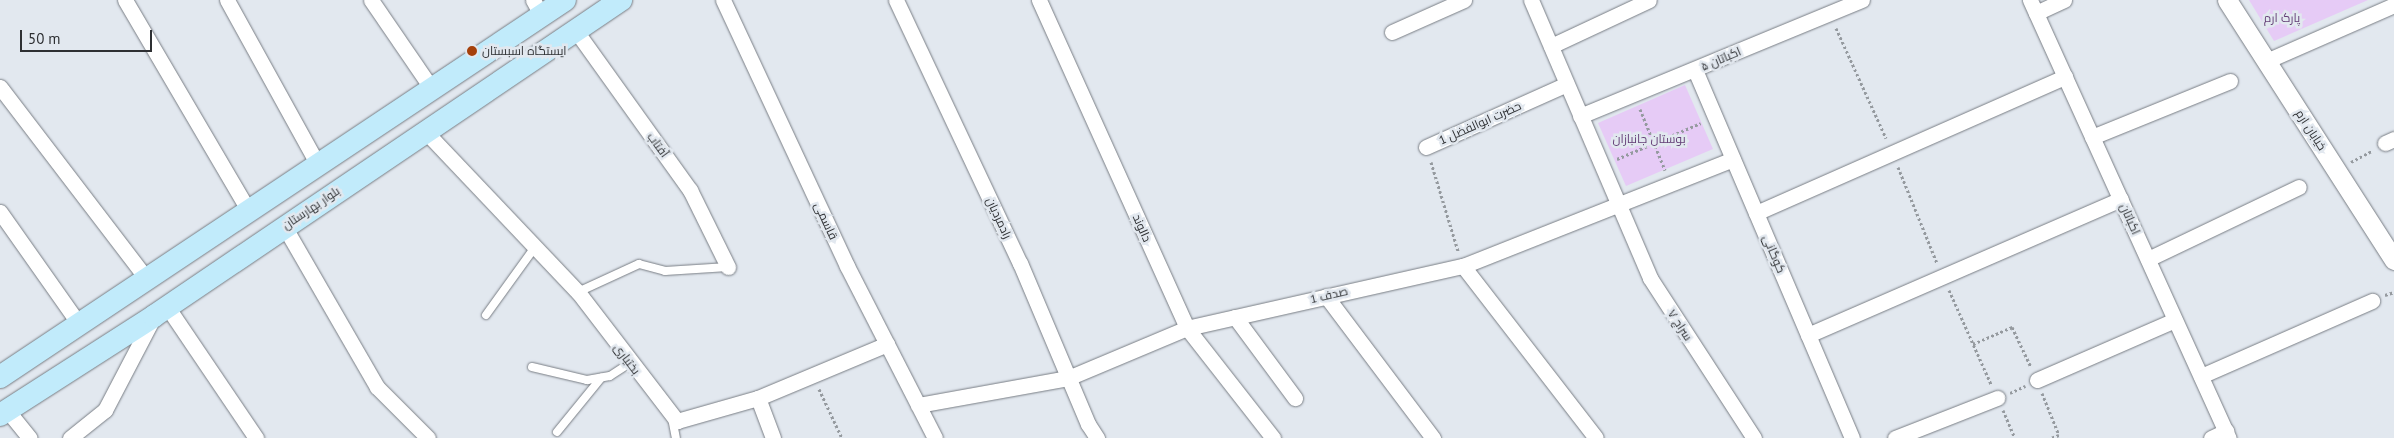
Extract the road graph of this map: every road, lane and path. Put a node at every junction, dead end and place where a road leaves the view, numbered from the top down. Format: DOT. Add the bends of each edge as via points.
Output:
graph roads {
  1 [pos="125,0"];
  2 [pos="227,0"];
  3 [pos="371,0"];
  4 [pos="565,0"];
  5 [pos="621,0"];
  6 [pos="723,0"];
  7 [pos="896,0"];
  8 [pos="1039,0"];
  9 [pos="1464,0"];
  10 [pos="1532,0"];
  11 [pos="1649,0"];
  12 [pos="1862,0"];
  13 [pos="2064,0"];
  14 [pos="2228,0"];
  15 [pos="2394,5"];
  16 [pos="2033,7"];
  17 [pos="537,8"];
  18 [pos="1830,13"];
  19 [pos="576,30"];
  20 [pos="1392,32"];
  21 [pos="1551,46"];
  22 [pos="2266,61"];
  23 [pos="1695,70"];
  24 [pos="2065,77"];
  25 [pos="2230,81"];
  26 [pos="1567,84"];
  27 [pos="0,87"];
  28 [pos="432,89"];
  29 [pos="1634,94"];
  30 [pos="1580,116"];
  31 [pos="1715,117"];
  32 [pos="425,131"];
  33 [pos="2092,137"];
  34 [pos="1653,144"];
  35 [pos="1426,147"];
  36 [pos="1892,151"];
  37 [pos="1733,159"];
  38 [pos="318,165"];
  39 [pos="1601,166"];
  40 [pos="1671,184"];
  41 [pos="2299,187"];
  42 [pos="2121,199"];
  43 [pos="1618,206"];
  44 [pos="249,211"];
  45 [pos="0,212"];
  46 [pos="1756,213"];
  47 [pos="284,226"];
  48 [pos="535,247"];
  49 [pos="2148,258"];
  50 [pos="2394,260"];
  51 [pos="1463,266"];
  52 [pos="728,267"];
  53 [pos="1943,277"];
  54 [pos="147,279"];
  55 [pos="578,292"];
  56 [pos="1326,296"];
  57 [pos="2372,301"];
  58 [pos="160,310"];
  59 [pos="486,315"];
  60 [pos="1234,317"];
  61 [pos="2175,320"];
  62 [pos="79,324"];
  63 [pos="1187,328"];
  64 [pos="1808,335"];
  65 [pos="887,344"];
  66 [pos="1973,344"];
  67 [pos="630,363"];
  68 [pos="532,366"];
  69 [pos="812,375"];
  70 [pos="2201,376"];
  71 [pos="0,377"];
  72 [pos="601,378"];
  73 [pos="1068,378"];
  74 [pos="2037,380"];
  75 [pos="758,398"];
  76 [pos="1295,398"];
  77 [pos="1997,398"];
  78 [pos="918,404"];
  79 [pos="3,412"];
  80 [pos="672,417"];
  81 [pos="557,432"];
  82 [pos="2228,434"];
  83 [pos="30,438"];
  84 [pos="70,438"];
  85 [pos="256,438"];
  86 [pos="428,438"];
  87 [pos="676,438"];
  88 [pos="773,438"];
  89 [pos="842,438"];
  90 [pos="936,438"];
  91 [pos="1098,438"];
  92 [pos="1273,438"];
  93 [pos="1434,438"];
  94 [pos="1596,438"];
  95 [pos="1754,438"];
  96 [pos="1852,438"];
  97 [pos="1895,438"];
  98 [pos="2211,438"];
  1 -- 44 [label="street"];
  2 -- 38 [label="street"];
  3 -- 28 [label="street"];
  4 -- 17 [label="main road"];
  5 -- 19 [label="main road, بلوار بهارستان"];
  6 -- 65 [label="street, قاسمی"];
  7 -- 73 [label="street, رادمردیان" via="1020,263"];
  8 -- 63 [label="street, دالوند"];
  9 -- 20 [label="street"];
  10 -- 21 [label="street, سراج ۷"];
  11 -- 21 [label="street"];
  12 -- 18 [label="street, اکباتان ۵"];
  13 -- 16 [label="street"];
  14 -- 22 [label="street, خیابان ارم"];
  15 -- 22 [label="street"];
  16 -- 24 [label="street, اکباتان"];
  17 -- 28 [label="main road"];
  18 -- 23 [label="street, اکباتان ۵"];
  18 -- 36 [label="path"];
  19 -- 32 [label="main road, بلوار بهارستان"];
  19 -- 52 [label="street, آفتاب" via="690,190"];
  21 -- 26 [label="street, سراج ۷"];
  22 -- 50 [label="street, خیابان ارم"];
  23 -- 29 [label="street, اکباتان ۵"];
  23 -- 31 [label="street, کوگانی"];
  24 -- 33 [label="street, اکباتان"];
  24 -- 36 [label="street"];
  25 -- 33 [label="street"];
  26 -- 30 [label="street, سراج ۷"];
  26 -- 35 [label="street, حضرت ابوالفضل 1"];
  27 -- 54 [label="street"];
  28 -- 38 [label="main road"];
  29 -- 30 [label="street, اکباتان ۵"];
  29 -- 34 [label="path"];
  30 -- 39 [label="street, سراج ۷"];
  31 -- 34 [label="path"];
  31 -- 37 [label="street, کوگانی"];
  32 -- 47 [label="main road, بلوار بهارستان"];
  32 -- 48 [label="street, بختیاری"];
  33 -- 42 [label="street, اکباتان"];
  34 -- 39 [label="path"];
  34 -- 40 [label="path"];
  35 -- 51 [label="path, حضرت ابوالفضل 1"];
  36 -- 46 [label="street"];
  36 -- 53 [label="path"];
  37 -- 40 [label="street, صدف 1"];
  37 -- 46 [label="street, کوگانی"];
  38 -- 44 [label="main road"];
  39 -- 43 [label="street, سراج ۷"];
  40 -- 43 [label="street, صدف 1"];
  41 -- 49 [label="street"];
  42 -- 49 [label="street, اکباتان"];
  42 -- 53 [label="street"];
  43 -- 51 [label="street, صدف 1"];
  43 -- 95 [label="street, سراج ۷" via="1650,278"];
  44 -- 54 [label="main road"];
  45 -- 62 [label="street"];
  46 -- 64 [label="street, کوگانی"];
  47 -- 58 [label="main road, بلوار بهارستان"];
  47 -- 86 [label="street" via="377,387"];
  48 -- 55 [label="street, بختیاری"];
  48 -- 59 [label="lane"];
  49 -- 61 [label="street, اکباتان"];
  51 -- 56 [label="street, صدف 1"];
  51 -- 94 [label="street"];
  52 -- 55 [label="lane" via="665,271 639,264"];
  53 -- 64 [label="street"];
  53 -- 66 [label="path"];
  54 -- 62 [label="main road"];
  55 -- 67 [label="street, بختیاری"];
  56 -- 60 [label="street, صدف 1"];
  56 -- 93 [label="street"];
  57 -- 70 [label="street"];
  58 -- 79 [label="main road, بلوار بهارستان"];
  58 -- 84 [label="street" via="105,410"];
  58 -- 85 [label="street"];
  60 -- 63 [label="street, صدف 1"];
  60 -- 76 [label="street"];
  61 -- 70 [label="street, اکباتان"];
  61 -- 74 [label="street"];
  62 -- 71 [label="main road"];
  63 -- 73 [label="street, صدف 1"];
  63 -- 92 [label="street, دالوند"];
  64 -- 96 [label="street, کوگانی"];
  65 -- 69 [label="street"];
  65 -- 78 [label="street, قاسمی"];
  67 -- 72 [label="lane"];
  67 -- 80 [label="street, بختیاری"];
  68 -- 72 [label="lane" via="587,380"];
  69 -- 75 [label="street"];
  69 -- 89 [label="path"];
  70 -- 82 [label="street, اکباتان"];
  72 -- 81 [label="lane"];
  73 -- 78 [label="street, صدف 1"];
  73 -- 91 [label="street, رادمردیان" via="1088,424"];
  74 -- 77 [label="path"];
  75 -- 80 [label="street" via="685,421"];
  75 -- 88 [label="street"];
  77 -- 97 [label="street"];
  78 -- 90 [label="street, قاسمی"];
  79 -- 83 [label="street"];
  80 -- 87 [label="lane"];
  82 -- 98 [label="street"];
}
